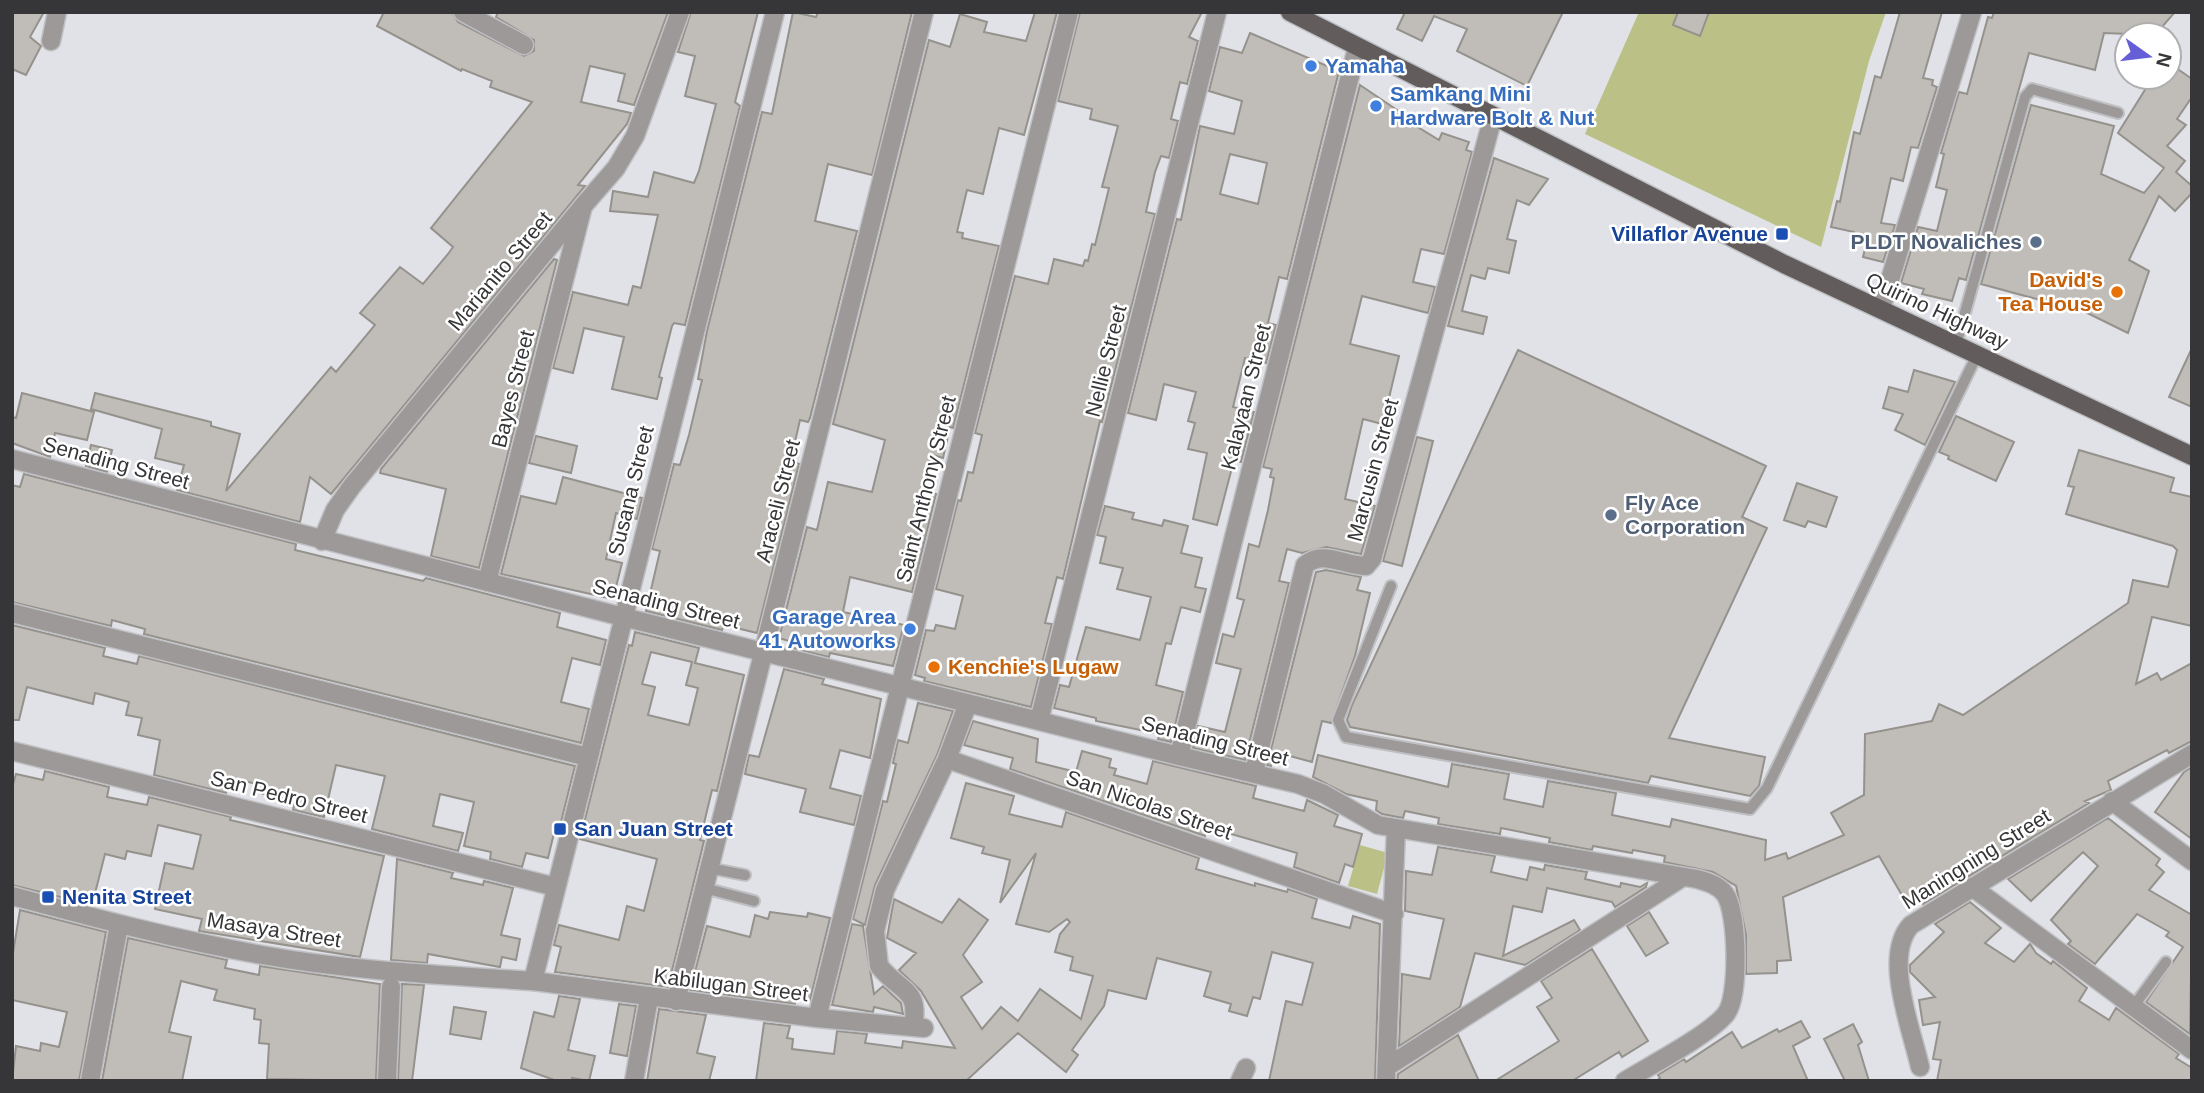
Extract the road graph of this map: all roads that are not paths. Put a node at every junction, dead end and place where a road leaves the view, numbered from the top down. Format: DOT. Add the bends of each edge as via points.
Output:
graph roads {
  1 [pos="57,12"];
  2 [pos="680,12"];
  3 [pos="775,12"];
  4 [pos="924,12"];
  5 [pos="1069,12"];
  6 [pos="1217,12"];
  7 [pos="1290,12"];
  8 [pos="1972,12"];
  9 [pos="469,14"];
  10 [pos="51,41"];
  11 [pos="524,45"];
  12 [pos="1357,48"];
  13 [pos="2118,113"];
  14 [pos="1493,117"];
  15 [pos="583,206"];
  16 [pos="1881,309"];
  17 [pos="1955,345"];
  18 [pos="1977,355"];
  19 [pos="2192,456"];
  20 [pos="12,459"];
  21 [pos="322,541"];
  22 [pos="486,582"];
  23 [pos="1391,586"];
  24 [pos="12,612"];
  25 [pos="623,617"];
  26 [pos="763,652"];
  27 [pos="900,686"];
  28 [pos="968,703"];
  29 [pos="1039,721"];
  30 [pos="12,751"];
  31 [pos="2192,754"];
  32 [pos="1179,756"];
  33 [pos="588,757"];
  34 [pos="947,759"];
  35 [pos="1254,772"];
  36 [pos="2112,801"];
  37 [pos="1396,829"];
  38 [pos="2192,861"];
  39 [pos="709,868"];
  40 [pos="745,875"];
  41 [pos="1684,877"];
  42 [pos="556,887"];
  43 [pos="1972,887"];
  44 [pos="704,888"];
  45 [pos="13,898"];
  46 [pos="754,901"];
  47 [pos="1394,914"];
  48 [pos="119,925"];
  49 [pos="2166,962"];
  50 [pos="391,980"];
  51 [pos="533,981"];
  52 [pos="649,998"];
  53 [pos="676,1001"];
  54 [pos="2133,1007"];
  55 [pos="817,1018"];
  56 [pos="2192,1050"];
  57 [pos="1920,1068"];
  58 [pos="1387,1074"];
  59 [pos="90,1081"];
  60 [pos="387,1081"];
  61 [pos="634,1081"];
  62 [pos="1625,1081"];
  1 -- 10 [label="street"];
  2 -- 15 [label="street, Marianito Street" via="635,136 616,168"];
  3 -- 25 [label="street, Susana Street"];
  4 -- 26 [label="street, Araceli Street"];
  5 -- 27 [label="street, Saint Anthony Street"];
  6 -- 29 [label="street, Nellie Street"];
  7 -- 12 [label="main road, Quirino Highway"];
  8 -- 16 [label="street"];
  9 -- 11 [label="street"];
  12 -- 14 [label="main road, Quirino Highway"];
  12 -- 32 [label="street, Kalayaan Street"];
  13 -- 17 [label="lane" via="2032,89 2025,97"];
  14 -- 16 [label="main road, Quirino Highway"];
  14 -- 35 [label="street, Marcusin Street" via="1372,559 1366,566 1358,566 1321,557 1305,565"];
  15 -- 21 [label="street, Marianito Street" via="352,486"];
  15 -- 22 [label="street, Bayes Street"];
  16 -- 17 [label="main road, Quirino Highway"];
  17 -- 18 [label="main road, Quirino Highway"];
  18 -- 19 [label="main road, Quirino Highway"];
  18 -- 23 [label="lane" via="1767,788 1750,809 1346,737 1338,720"];
  20 -- 21 [label="street, Senading Street"];
  21 -- 22 [label="street, Senading Street"];
  22 -- 25 [label="street, Senading Street"];
  24 -- 33 [label="street"];
  25 -- 26 [label="street, Senading Street"];
  25 -- 33 [label="street, Susana Street"];
  26 -- 27 [label="street, Senading Street"];
  26 -- 39 [label="street, Araceli Street"];
  27 -- 28 [label="street, Senading Street"];
  27 -- 55 [label="street, Saint Anthony Street"];
  28 -- 29 [label="street, Senading Street"];
  28 -- 34 [label="street"];
  29 -- 32 [label="street, Senading Street"];
  30 -- 42 [label="street, San Pedro Street"];
  31 -- 36 [label="street, Maningning Street"];
  32 -- 35 [label="street, Senading Street"];
  33 -- 42 [label="street, Susana Street"];
  34 -- 47 [label="street, San Nicolas Street"];
  34 -- 55 [label="street, Kabilugan Street" via="885,890 876,921 879,967 912,997 919,1028"];
  35 -- 37 [label="street, Senading Street" via="1324,794 1362,818"];
  36 -- 38 [label="street"];
  36 -- 43 [label="street, Maningning Street"];
  37 -- 41 [label="street, Senading Street"];
  37 -- 47 [label="street"];
  39 -- 40 [label="lane"];
  39 -- 44 [label="street, Araceli Street"];
  41 -- 58 [label="street"];
  41 -- 62 [label="street, Senading Street" via="1714,884 1731,906 1736,986 1731,1009"];
  42 -- 51 [label="street, Susana Street"];
  43 -- 54 [label="street"];
  43 -- 57 [label="street, Maningning Street" via="1911,925 1899,943 1897,966"];
  44 -- 46 [label="lane"];
  44 -- 53 [label="street, Araceli Street"];
  45 -- 48 [label="street, Masaya Street"];
  47 -- 58 [label="street"];
  48 -- 50 [label="street, Masaya Street"];
  48 -- 59 [label="street"];
  49 -- 54 [label="lane"];
  50 -- 51 [label="street, Masaya Street"];
  50 -- 60 [label="street"];
  51 -- 52 [label="street, Kabilugan Street"];
  52 -- 53 [label="street, Kabilugan Street"];
  52 -- 61 [label="street"];
  53 -- 55 [label="street, Kabilugan Street"];
  54 -- 56 [label="street"];
}
